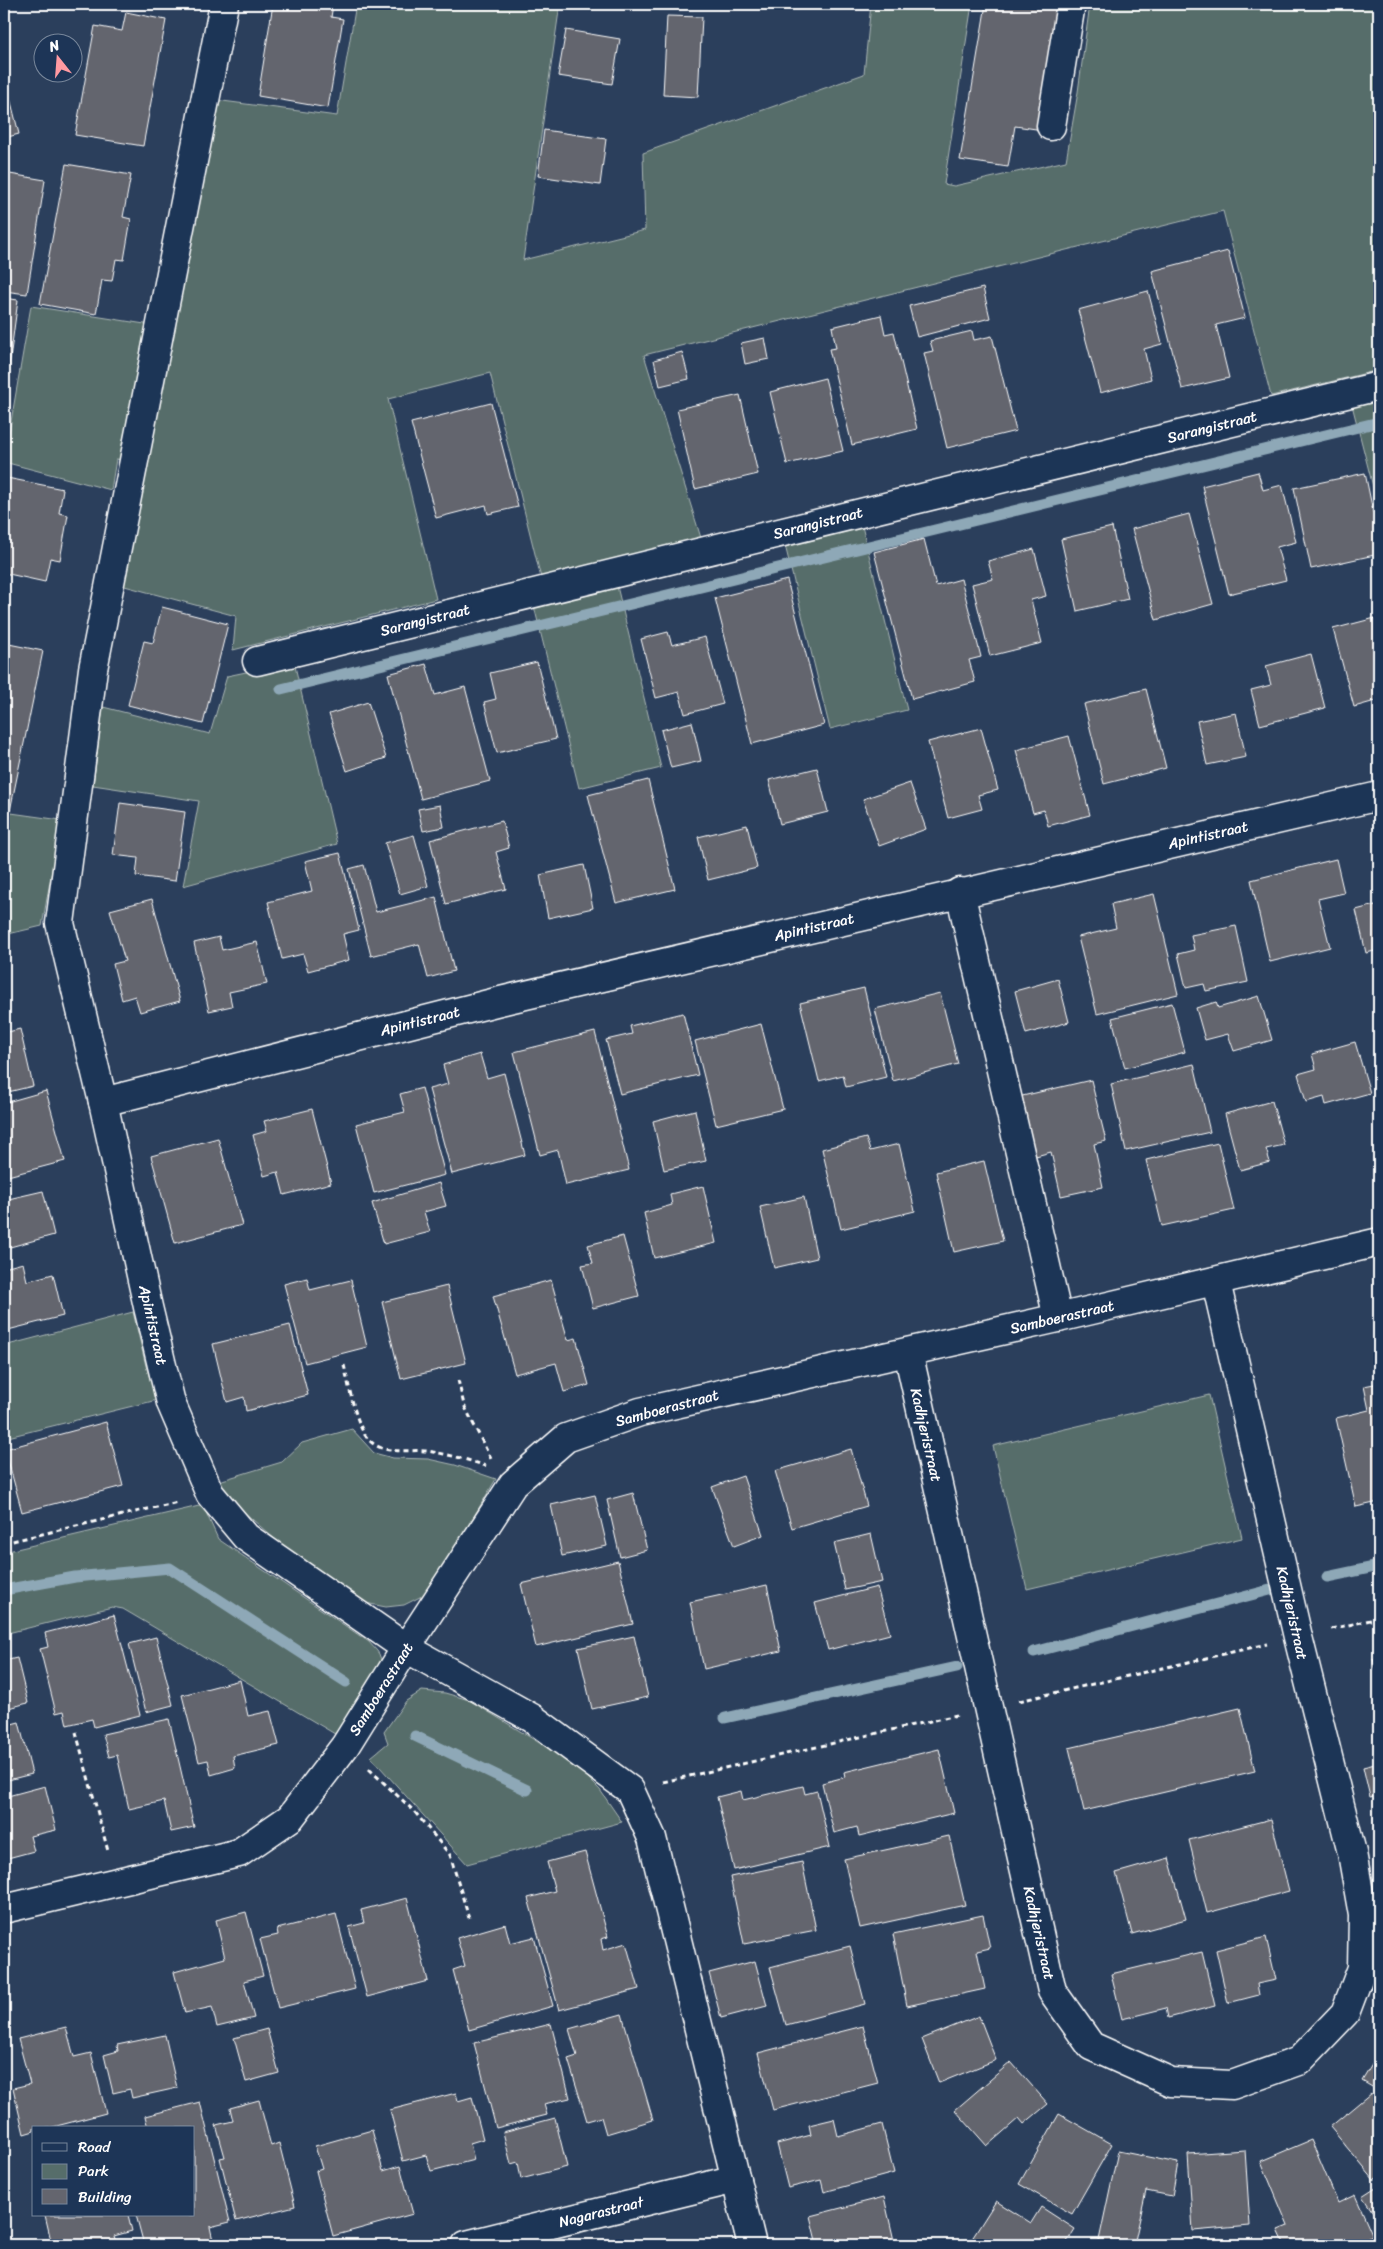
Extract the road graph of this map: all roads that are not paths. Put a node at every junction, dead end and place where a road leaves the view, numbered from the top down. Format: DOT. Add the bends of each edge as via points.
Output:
graph roads {
  1 [pos="224,4"];
  2 [pos="1071,4"];
  3 [pos="1050,126"];
  4 [pos="1379,386"];
  5 [pos="257,661"];
  6 [pos="1379,796"];
  7 [pos="960,892"];
  8 [pos="103,1102"];
  9 [pos="1379,1242"];
  10 [pos="1216,1282"];
  11 [pos="1058,1318"];
  12 [pos="908,1352"];
  13 [pos="406,1648"];
  14 [pos="4,1909"];
  15 [pos="736,2179"];
  16 [pos="466,2245"];
  17 [pos="752,2245"];
  1 -- 8 [label="street" via="93,669 60,923"];
  2 -- 3 [label="street"];
  4 -- 5 [label="street, Sarangistraat"];
  6 -- 7 [label="street, Apintistraat"];
  7 -- 8 [label="street, Apintistraat" via="500,1001"];
  7 -- 11 [label="street"];
  8 -- 13 [label="street, Apintistraat" via="171,1403 210,1494 246,1537"];
  9 -- 10 [label="street, Samboerastraat"];
  10 -- 11 [label="street, Samboerastraat"];
  10 -- 12 [label="street, Kadhjeristraat" via="1352,1853 1363,1915 1362,1968 1345,2013 1299,2061 1232,2085 1170,2082 1092,2046 1052,1991"];
  11 -- 12 [label="street, Samboerastraat"];
  12 -- 13 [label="street, Samboerastraat" via="640,1412 566,1438 505,1477"];
  13 -- 14 [label="street, Samboerastraat" via="345,1746 290,1818 239,1854"];
  13 -- 15 [label="street, Apintistraat" via="532,1718 630,1790 652,1838"];
  15 -- 16 [label="street, Nagarastraat"];
  15 -- 17 [label="street, Apintistraat"];
}
